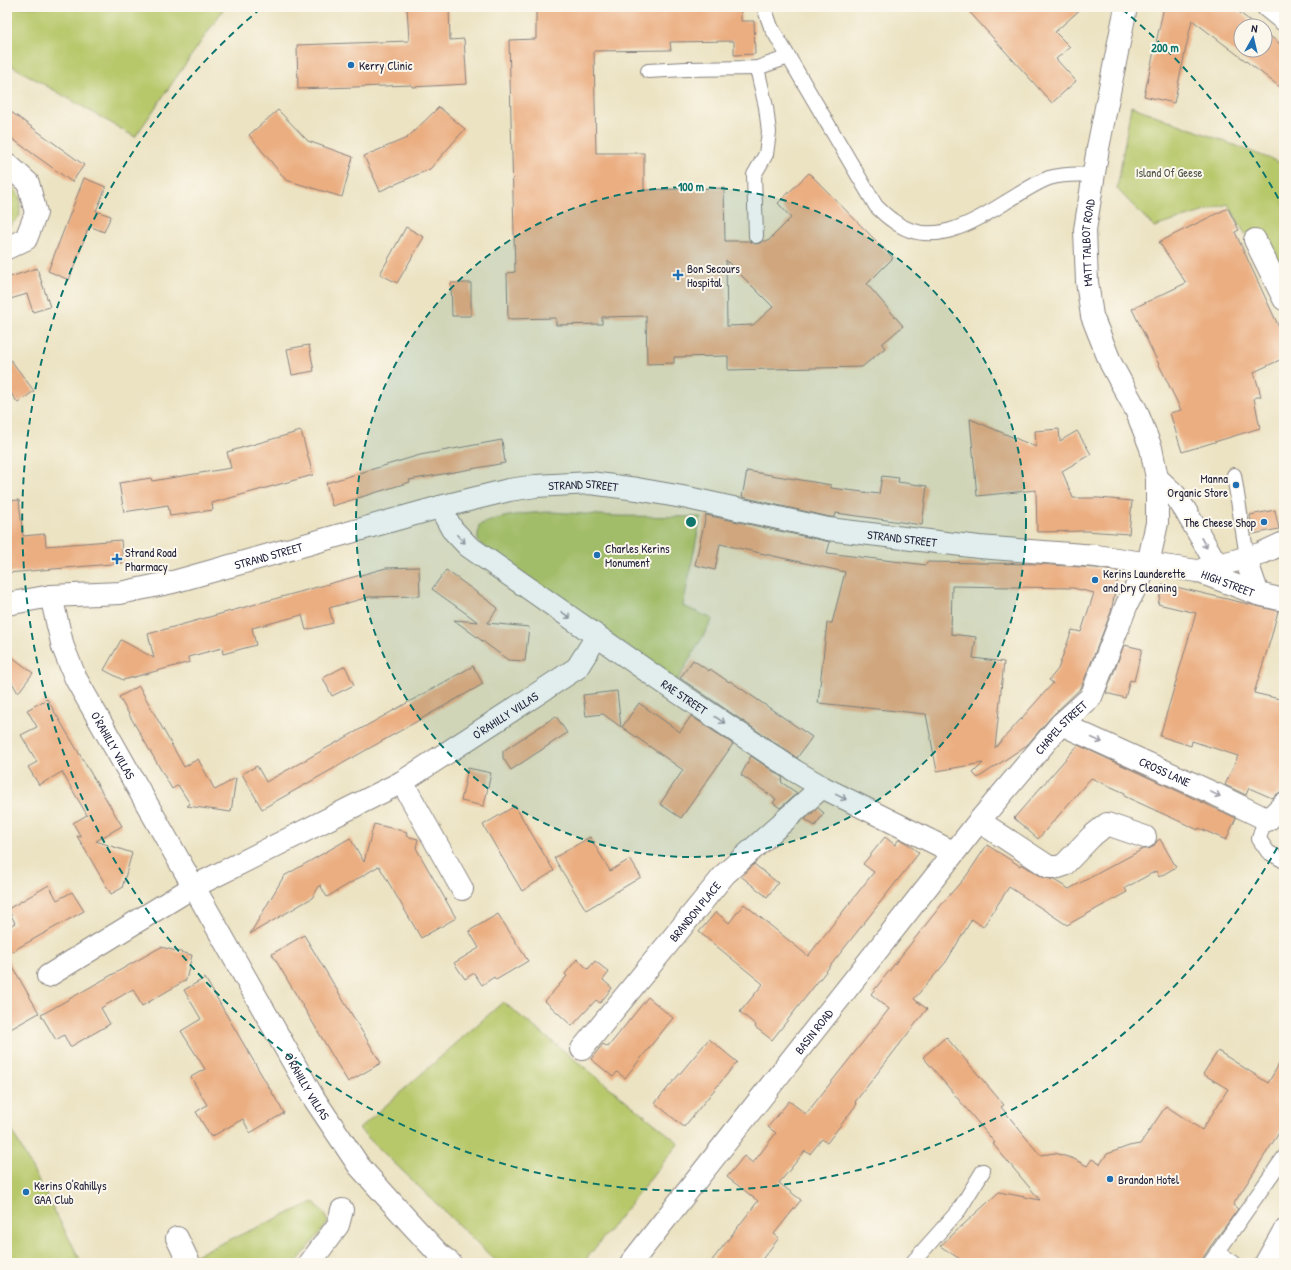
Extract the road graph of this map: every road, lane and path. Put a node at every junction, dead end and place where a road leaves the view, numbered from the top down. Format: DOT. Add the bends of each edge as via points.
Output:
graph roads {
  1 [pos="764,7"];
  2 [pos="1126,7"];
  3 [pos="1268,7"];
  4 [pos="1284,20"];
  5 [pos="789,57"];
  6 [pos="757,68"];
  7 [pos="648,71"];
  8 [pos="7,164"];
  9 [pos="1094,175"];
  10 [pos="756,236"];
  11 [pos="1255,240"];
  12 [pos="7,248"];
  13 [pos="1284,299"];
  14 [pos="1234,475"];
  15 [pos="1157,478"];
  16 [pos="440,506"];
  17 [pos="1284,543"];
  18 [pos="1247,557"];
  19 [pos="1207,568"];
  20 [pos="1144,573"];
  21 [pos="1258,594"];
  22 [pos="51,596"];
  23 [pos="1284,600"];
  24 [pos="7,604"];
  25 [pos="597,636"];
  26 [pos="1061,724"];
  27 [pos="402,782"];
  28 [pos="822,787"];
  29 [pos="997,799"];
  30 [pos="1284,804"];
  31 [pos="1266,819"];
  32 [pos="979,821"];
  33 [pos="1145,837"];
  34 [pos="953,852"];
  35 [pos="1284,861"];
  36 [pos="193,888"];
  37 [pos="462,889"];
  38 [pos="48,976"];
  39 [pos="582,1049"];
  40 [pos="1284,1157"];
  41 [pos="983,1171"];
  42 [pos="342,1210"];
  43 [pos="1283,1235"];
  44 [pos="177,1238"];
  45 [pos="1214,1258"];
  46 [pos="189,1263"];
  47 [pos="310,1263"];
  48 [pos="450,1263"];
  49 [pos="631,1263"];
  50 [pos="912,1263"];
  51 [pos="1234,1263"];
  52 [pos="1266,1263"];
  1 -- 5 [label="lane" via="771,27"];
  2 -- 9 [label="street, MATT TALBOT ROAD"];
  3 -- 4 [label="street"];
  5 -- 6 [label="lane"];
  5 -- 9 [label="lane" via="876,206 892,221 912,231 926,234 948,232 1049,178"];
  6 -- 7 [label="lane"];
  6 -- 10 [label="lane" via="769,132 766,154 754,175"];
  8 -- 12 [label="street" via="28,182 36,213 26,239"];
  9 -- 15 [label="street, MATT TALBOT ROAD" via="1086,230 1087,282 1092,316 1111,364 1142,423 1151,448"];
  11 -- 13 [label="street"];
  14 -- 18 [label="lane"];
  15 -- 19 [label="street, one-way" via="1175,495 1185,510"];
  15 -- 20 [label="street, MATT TALBOT ROAD" via="1157,523"];
  16 -- 20 [label="street, STRAND STREET" via="509,490 590,483 688,498 828,529 979,547 1096,556"];
  16 -- 22 [label="street, STRAND STREET" via="173,582 120,593"];
  16 -- 25 [label="street, RAE STREET, one-way" via="452,529 468,546"];
  17 -- 18 [label="street"];
  18 -- 19 [label="street"];
  18 -- 21 [label="street"];
  19 -- 20 [label="street, HIGH STREET"];
  19 -- 21 [label="street, HIGH STREET"];
  20 -- 26 [label="street, CHAPEL STREET" via="1127,604 1091,697"];
  21 -- 23 [label="street, HIGH STREET"];
  22 -- 24 [label="street, STRAND STREET"];
  22 -- 36 [label="street, O'RAHILLY VILLAS" via="63,647 76,679"];
  25 -- 27 [label="street, O'RAHILLY VILLAS" via="577,668"];
  25 -- 28 [label="street, RAE STREET, one-way" via="788,767"];
  26 -- 29 [label="street, CHAPEL STREET"];
  26 -- 31 [label="street, CROSS LANE, one-way"];
  27 -- 36 [label="street, O'RAHILLY VILLAS"];
  27 -- 37 [label="street"];
  28 -- 34 [label="street, RAE STREET, one-way"];
  28 -- 39 [label="street, BRANDON PLACE" via="725,874"];
  29 -- 32 [label="street, BASIN ROAD"];
  30 -- 31 [label="street"];
  31 -- 35 [label="lane" via="1259,839 1268,852"];
  32 -- 33 [label="street" via="1049,866 1058,867 1064,865 1107,824"];
  32 -- 34 [label="street, BASIN ROAD"];
  34 -- 49 [label="street, BASIN ROAD"];
  36 -- 38 [label="street, O'RAHILLY VILLAS"];
  36 -- 48 [label="street, O'RAHILLY VILLAS" via="313,1097 359,1166"];
  40 -- 45 [label="lane"];
  41 -- 50 [label="lane" via="959,1210"];
  42 -- 47 [label="street" via="338,1225"];
  43 -- 52 [label="street"];
  44 -- 46 [label="street"];
  45 -- 51 [label="lane"];
}
